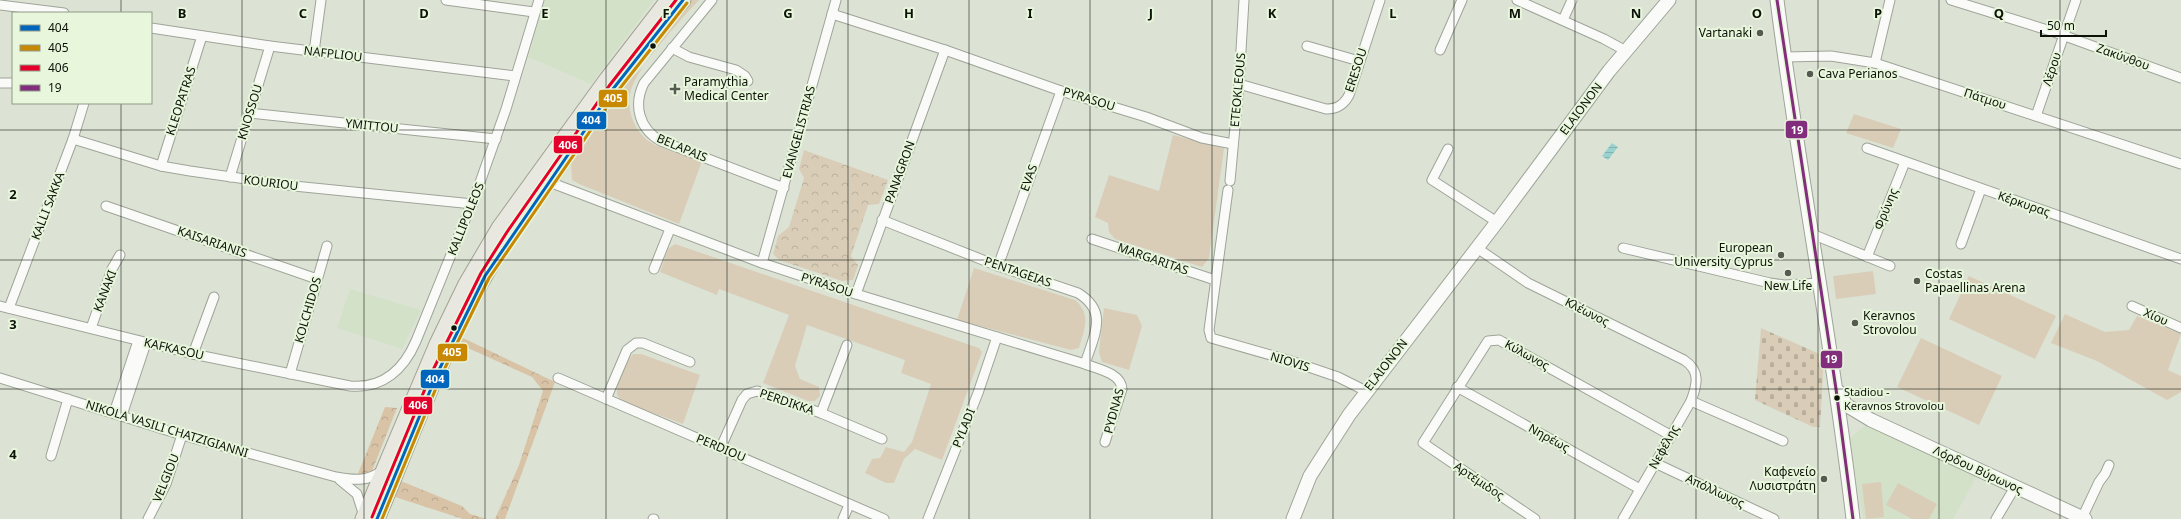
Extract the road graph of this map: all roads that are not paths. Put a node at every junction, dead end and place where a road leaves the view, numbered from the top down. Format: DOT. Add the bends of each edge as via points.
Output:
graph roads {
  1 [pos="321,0"];
  2 [pos="446,0"];
  3 [pos="539,0"];
  4 [pos="668,0"];
  5 [pos="683,0"];
  6 [pos="712,0"];
  7 [pos="836,0"];
  8 [pos="1244,0"];
  9 [pos="1380,0"];
  10 [pos="1462,0"];
  11 [pos="1517,0"];
  12 [pos="1572,0"];
  13 [pos="1669,0"];
  14 [pos="1777,0"];
  15 [pos="1890,0"];
  16 [pos="1951,0"];
  17 [pos="2076,0"];
  18 [pos="0,5"];
  19 [pos="56,12"];
  20 [pos="534,12"];
  21 [pos="832,14"];
  22 [pos="1563,20"];
  23 [pos="152,28"];
  24 [pos="202,36"];
  25 [pos="2063,36"];
  26 [pos="270,46"];
  27 [pos="1307,46"];
  28 [pos="672,48"];
  29 [pos="945,50"];
  30 [pos="1440,50"];
  31 [pos="1626,50"];
  32 [pos="314,52"];
  33 [pos="1784,57"];
  34 [pos="1359,60"];
  35 [pos="1875,63"];
  36 [pos="516,76"];
  37 [pos="2181,78"];
  38 [pos="748,81"];
  39 [pos="0,82"];
  40 [pos="12,83"];
  41 [pos="1239,84"];
  42 [pos="1061,91"];
  43 [pos="84,104"];
  44 [pos="249,113"];
  45 [pos="2036,116"];
  46 [pos="73,139"];
  47 [pos="496,139"];
  48 [pos="1233,144"];
  49 [pos="1867,148"];
  50 [pos="1448,149"];
  51 [pos="1905,162"];
  52 [pos="2181,164"];
  53 [pos="161,166"];
  54 [pos="230,177"];
  55 [pos="543,179"];
  56 [pos="784,188"];
  57 [pos="1981,188"];
  58 [pos="473,204"];
  59 [pos="106,206"];
  60 [pos="882,220"];
  61 [pos="1497,222"];
  62 [pos="670,229"];
  63 [pos="1812,234"];
  64 [pos="1092,239"];
  65 [pos="1961,244"];
  66 [pos="327,246"];
  67 [pos="1477,248"];
  68 [pos="1623,248"];
  69 [pos="120,255"];
  70 [pos="1867,257"];
  71 [pos="2181,259"];
  72 [pos="762,263"];
  73 [pos="998,266"];
  74 [pos="1890,266"];
  75 [pos="654,269"];
  76 [pos="317,279"];
  77 [pos="1214,280"];
  78 [pos="1821,282"];
  79 [pos="856,294"];
  80 [pos="214,297"];
  81 [pos="2132,306"];
  82 [pos="5,307"];
  83 [pos="91,328"];
  84 [pos="2181,328"];
  85 [pos="997,337"];
  86 [pos="1211,338"];
  87 [pos="142,342"];
  88 [pos="847,345"];
  89 [pos="194,354"];
  90 [pos="690,362"];
  91 [pos="1085,364"];
  92 [pos="1696,373"];
  93 [pos="290,374"];
  94 [pos="0,378"];
  95 [pos="558,378"];
  96 [pos="1120,381"];
  97 [pos="1836,385"];
  98 [pos="350,386"];
  99 [pos="1457,387"];
  100 [pos="1366,392"];
  101 [pos="68,399"];
  102 [pos="606,399"];
  103 [pos="1691,401"];
  104 [pos="821,413"];
  105 [pos="118,414"];
  106 [pos="1871,420"];
  107 [pos="182,435"];
  108 [pos="1670,435"];
  109 [pos="882,439"];
  110 [pos="1783,441"];
  111 [pos="1105,442"];
  112 [pos="1423,443"];
  113 [pos="1844,443"];
  114 [pos="721,447"];
  115 [pos="51,456"];
  116 [pos="1655,463"];
  117 [pos="2109,465"];
  118 [pos="384,470"];
  119 [pos="336,478"];
  120 [pos="2015,487"];
  121 [pos="1640,489"];
  122 [pos="849,505"];
  123 [pos="150,518"];
  124 [pos="368,518"];
  125 [pos="1294,518"];
  126 [pos="1769,518"];
  127 [pos="2084,518"];
  128 [pos="843,519"];
  129 [pos="884,519"];
  130 [pos="928,519"];
  131 [pos="1535,519"];
  132 [pos="1623,519"];
  133 [pos="1853,519"];
  134 [pos="1996,519"];
  1 -- 32 [label="street"];
  2 -- 20 [label="street"];
  3 -- 20 [label="street, KALLIPOLEOS"];
  4 -- 55 [label="main road"];
  5 -- 55 [label="main road"];
  6 -- 28 [label="street, BELAPAIS"];
  7 -- 21 [label="street, EVANGELISTRIAS"];
  8 -- 41 [label="street, ETEOKLEOUS"];
  9 -- 34 [label="street, ERESOU"];
  10 -- 30 [label="street"];
  11 -- 22 [label="street"];
  12 -- 22 [label="street"];
  13 -- 31 [label="main road, ELAIONON"];
  14 -- 33 [label="main road"];
  15 -- 35 [label="street"];
  16 -- 25 [label="street, Ζακύνθου"];
  17 -- 25 [label="street, Λέρου"];
  18 -- 19 [label="street"];
  20 -- 36 [label="street, KALLIPOLEOS"];
  21 -- 29 [label="street, PYRASOU"];
  21 -- 56 [label="street, EVANGELISTRIAS"];
  22 -- 31 [label="street"];
  23 -- 24 [label="street, NAFPLIOU"];
  24 -- 26 [label="street, NAFPLIOU"];
  24 -- 53 [label="street, KLEOPATRAS"];
  25 -- 37 [label="street, Ζακύνθου"];
  25 -- 45 [label="street, Λέρου"];
  26 -- 32 [label="street, NAFPLIOU"];
  26 -- 44 [label="street, KNOSSOU"];
  27 -- 34 [label="street"];
  28 -- 38 [label="street" via="689,57 736,70"];
  28 -- 56 [label="street, BELAPAIS" via="656,66 640,91 639,112 647,131 661,141"];
  29 -- 42 [label="street, PYRASOU"];
  29 -- 60 [label="street, PANAGRON"];
  31 -- 61 [label="main road, ELAIONON"];
  32 -- 36 [label="street, NAFPLIOU"];
  33 -- 35 [label="street, Πάτμου" via="1831,56"];
  33 -- 63 [label="main road"];
  34 -- 41 [label="street, ERESOU" via="1346,100 1332,109"];
  35 -- 45 [label="street, Πάτμου"];
  36 -- 47 [label="street, KALLIPOLEOS"];
  39 -- 40 [label="street"];
  41 -- 48 [label="street, ETEOKLEOUS"];
  42 -- 48 [label="street, PYRASOU" via="1146,117 1202,138"];
  42 -- 73 [label="street, EVAS"];
  43 -- 46 [label="street, KALLI SAKKA"];
  44 -- 47 [label="street, YMITTOU"];
  44 -- 54 [label="street, KNOSSOU"];
  45 -- 52 [label="street, Πάτμου"];
  46 -- 53 [label="street, KOURIOU"];
  46 -- 82 [label="street, KALLI SAKKA"];
  47 -- 58 [label="street, KALLIPOLEOS"];
  48 -- 77 [label="street, ETEOKLEOUS"];
  49 -- 51 [label="street, Κέρκυρας"];
  50 -- 61 [label="street" via="1432,180"];
  51 -- 57 [label="street, Κέρκυρας"];
  51 -- 70 [label="street, Φρύνης"];
  53 -- 54 [label="street, KOURIOU"];
  54 -- 58 [label="street, KOURIOU"];
  55 -- 62 [label="street, PYRASOU"];
  55 -- 118 [label="main road" via="499,228 466,284 437,344"];
  55 -- 124 [label="main road" via="458,326"];
  56 -- 72 [label="street, EVANGELISTRIAS"];
  57 -- 65 [label="street"];
  57 -- 71 [label="street, Κέρκυρας"];
  58 -- 98 [label="street, KALLIPOLEOS" via="410,355 402,367 382,382"];
  59 -- 76 [label="street, KAISARIANIS"];
  60 -- 73 [label="street, PENTAGEIAS"];
  60 -- 79 [label="street, PANAGRON"];
  61 -- 67 [label="main road, ELAIONON"];
  62 -- 72 [label="street, PYRASOU"];
  62 -- 75 [label="street"];
  63 -- 70 [label="street"];
  63 -- 78 [label="main road"];
  64 -- 77 [label="street, MARGARITAS"];
  66 -- 76 [label="street, KOLCHIDOS"];
  67 -- 92 [label="street, Κλέωνος" via="1528,282 1684,360"];
  67 -- 100 [label="main road, ELAIONON"];
  68 -- 78 [label="street" via="1770,283 1784,285"];
  69 -- 83 [label="street, KANAKI" via="112,269"];
  70 -- 74 [label="street"];
  72 -- 79 [label="street, PYRASOU"];
  73 -- 91 [label="street, PENTAGEIAS" via="1078,292 1089,300 1098,318"];
  76 -- 93 [label="street, KOLCHIDOS"];
  77 -- 86 [label="street, ETEOKLEOUS" via="1209,330"];
  78 -- 97 [label="main road"];
  79 -- 85 [label="street, PYRASOU"];
  80 -- 89 [label="street"];
  81 -- 84 [label="street, Χίου"];
  82 -- 83 [label="street, KAFKASOU"];
  83 -- 87 [label="street, KAFKASOU"];
  85 -- 91 [label="street, PYRASOU"];
  85 -- 130 [label="street, PYLADI" via="978,393"];
  86 -- 100 [label="street, NIOVIS" via="1338,377"];
  87 -- 89 [label="street, KAFKASOU"];
  87 -- 105 [label="street"];
  88 -- 104 [label="street"];
  89 -- 93 [label="street, KAFKASOU"];
  90 -- 102 [label="street" via="643,343 632,344"];
  91 -- 96 [label="street, PYRASOU"];
  92 -- 103 [label="street, Νεφέλης" via="1697,386"];
  93 -- 98 [label="street, KAFKASOU"];
  94 -- 101 [label="street, NIKOLA VASILI CHATZIGIANNI"];
  95 -- 102 [label="street, PERDIOU"];
  96 -- 111 [label="street, PYDNAS" via="1122,389"];
  97 -- 106 [label="main road, Λόρδου Βύρωνος" via="1846,405"];
  97 -- 113 [label="main road"];
  99 -- 108 [label="street, Κύλωνος" via="1484,343 1499,340"];
  99 -- 112 [label="street, Κύλωνος"];
  99 -- 121 [label="street, Νηρέως"];
  100 -- 125 [label="main road, ELAIONON" via="1320,458 1305,487"];
  101 -- 105 [label="street, NIKOLA VASILI CHATZIGIANNI"];
  101 -- 115 [label="street"];
  102 -- 114 [label="street, PERDIOU"];
  103 -- 108 [label="street, Νεφέλης"];
  103 -- 110 [label="street"];
  104 -- 109 [label="street, PERDIKKA"];
  104 -- 114 [label="street, PERDIKKA" via="764,392 752,392 742,400"];
  105 -- 107 [label="street, NIKOLA VASILI CHATZIGIANNI"];
  106 -- 113 [label="main road" via="1851,423 1846,431"];
  106 -- 120 [label="main road, Λόρδου Βύρωνος"];
  107 -- 119 [label="street, NIKOLA VASILI CHATZIGIANNI"];
  107 -- 123 [label="street, VELGIOU" via="166,484"];
  108 -- 116 [label="street, Νεφέλης"];
  112 -- 131 [label="street, Αρτέμιδος"];
  113 -- 133 [label="main road"];
  114 -- 122 [label="street, PERDIOU"];
  116 -- 121 [label="street, Νεφέλης"];
  116 -- 126 [label="street, Απόλλωνος"];
  117 -- 127 [label="street"];
  118 -- 119 [label="street, NIKOLA VASILI CHATZIGIANNI" via="364,480"];
  118 -- 124 [label="main road"];
  119 -- 124 [label="street, NIKOLA VASILI CHATZIGIANNI" via="358,494"];
  120 -- 127 [label="main road, Λόρδου Βύρωνος"];
  120 -- 134 [label="street"];
  121 -- 132 [label="street, Νεφέλης"];
  122 -- 128 [label="street"];
  122 -- 129 [label="street, PERDIOU"];
}
